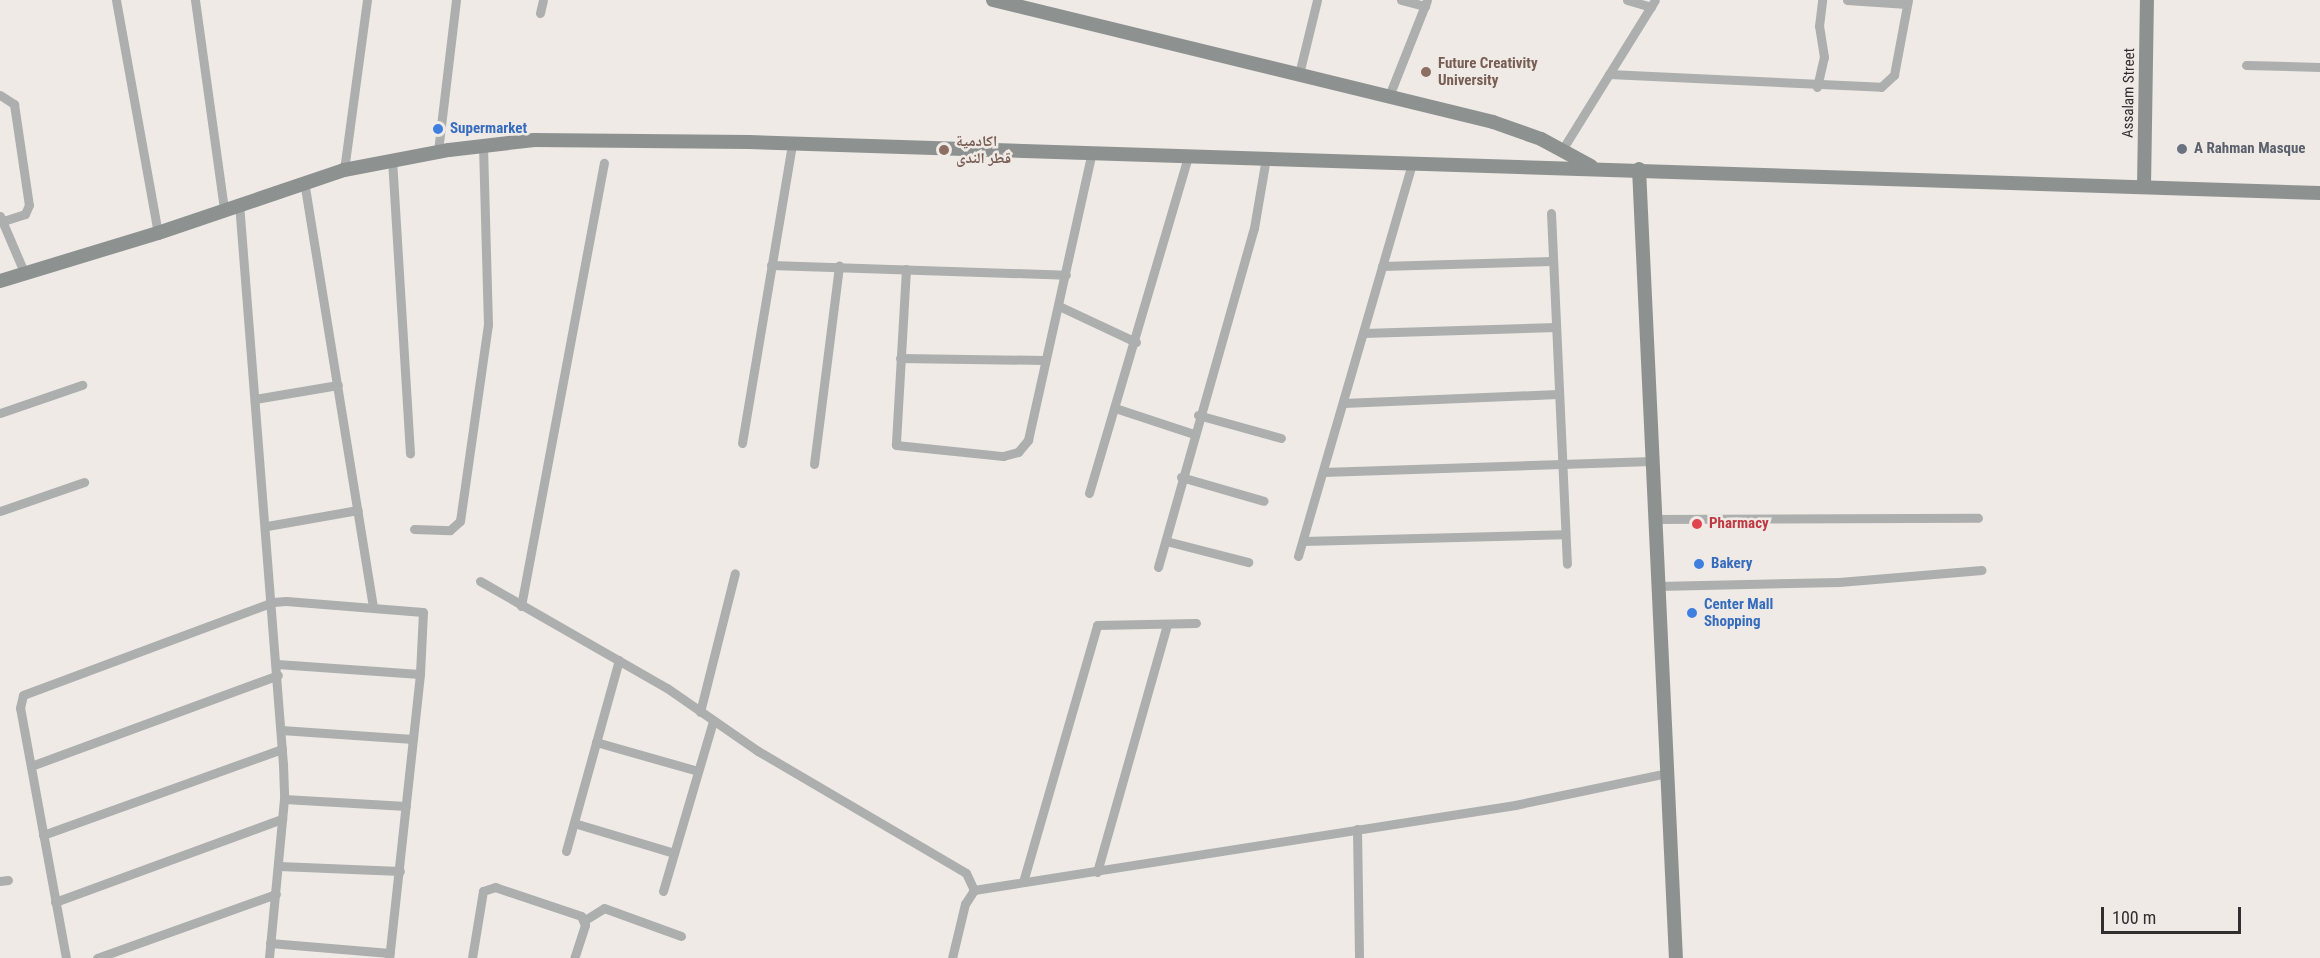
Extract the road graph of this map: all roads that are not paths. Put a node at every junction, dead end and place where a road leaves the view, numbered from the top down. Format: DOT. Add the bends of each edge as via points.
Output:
graph roads {
  1 [pos="116,0"];
  2 [pos="195,0"];
  3 [pos="367,0"];
  4 [pos="456,0"];
  5 [pos="543,0"];
  6 [pos="993,0"];
  7 [pos="1317,0"];
  8 [pos="1401,0"];
  9 [pos="1627,0"];
  10 [pos="1822,0"];
  11 [pos="1847,0"];
  12 [pos="2147,0"];
  13 [pos="1907,2"];
  14 [pos="1426,3"];
  15 [pos="1653,4"];
  16 [pos="540,13"];
  17 [pos="2246,65"];
  18 [pos="2320,67"];
  19 [pos="1299,74"];
  20 [pos="1609,74"];
  21 [pos="1817,87"];
  22 [pos="0,95"];
  23 [pos="1389,96"];
  24 [pos="792,144"];
  25 [pos="483,145"];
  26 [pos="1562,150"];
  27 [pos="438,151"];
  28 [pos="1091,155"];
  29 [pos="1188,158"];
  30 [pos="1266,158"];
  31 [pos="393,159"];
  32 [pos="604,163"];
  33 [pos="1412,163"];
  34 [pos="1593,167"];
  35 [pos="1639,169"];
  36 [pos="344,170"];
  37 [pos="304,181"];
  38 [pos="2144,187"];
  39 [pos="2320,193"];
  40 [pos="239,203"];
  41 [pos="224,209"];
  42 [pos="1551,213"];
  43 [pos="2,218"];
  44 [pos="158,233"];
  45 [pos="1553,261"];
  46 [pos="771,265"];
  47 [pos="840,266"];
  48 [pos="1382,266"];
  49 [pos="906,269"];
  50 [pos="24,272"];
  51 [pos="1066,275"];
  52 [pos="0,281"];
  53 [pos="1059,306"];
  54 [pos="1556,327"];
  55 [pos="1363,333"];
  56 [pos="1136,342"];
  57 [pos="900,358"];
  58 [pos="1044,360"];
  59 [pos="82,385"];
  60 [pos="338,385"];
  61 [pos="1558,394"];
  62 [pos="255,399"];
  63 [pos="1343,403"];
  64 [pos="1115,408"];
  65 [pos="0,413"];
  66 [pos="1198,415"];
  67 [pos="1194,434"];
  68 [pos="1281,438"];
  69 [pos="742,443"];
  70 [pos="410,453"];
  71 [pos="1652,461"];
  72 [pos="814,464"];
  73 [pos="1562,464"];
  74 [pos="1323,472"];
  75 [pos="1181,477"];
  76 [pos="84,482"];
  77 [pos="1089,494"];
  78 [pos="1264,501"];
  79 [pos="358,510"];
  80 [pos="0,511"];
  81 [pos="1978,518"];
  82 [pos="1654,519"];
  83 [pos="267,526"];
  84 [pos="414,529"];
  85 [pos="1564,534"];
  86 [pos="1166,541"];
  87 [pos="1303,541"];
  88 [pos="1298,556"];
  89 [pos="1248,562"];
  90 [pos="1567,564"];
  91 [pos="1158,567"];
  92 [pos="1981,570"];
  93 [pos="735,573"];
  94 [pos="480,581"];
  95 [pos="1658,586"];
  96 [pos="273,602"];
  97 [pos="373,605"];
  98 [pos="521,606"];
  99 [pos="1196,623"];
  100 [pos="1167,625"];
  101 [pos="619,660"];
  102 [pos="277,664"];
  103 [pos="420,674"];
  104 [pos="278,675"];
  105 [pos="700,712"];
  106 [pos="712,721"];
  107 [pos="281,730"];
  108 [pos="412,740"];
  109 [pos="596,742"];
  110 [pos="282,749"];
  111 [pos="31,766"];
  112 [pos="698,771"];
  113 [pos="1667,773"];
  114 [pos="284,799"];
  115 [pos="406,806"];
  116 [pos="282,819"];
  117 [pos="574,823"];
  118 [pos="1357,829"];
  119 [pos="43,835"];
  120 [pos="566,851"];
  121 [pos="674,853"];
  122 [pos="279,866"];
  123 [pos="400,871"];
  124 [pos="1096,872"];
  125 [pos="1023,882"];
  126 [pos="974,890"];
  127 [pos="663,891"];
  128 [pos="276,894"];
  129 [pos="55,902"];
  130 [pos="585,920"];
  131 [pos="681,936"];
  132 [pos="270,943"];
  133 [pos="390,955"];
  134 [pos="66,958"];
  135 [pos="97,958"];
  136 [pos="269,958"];
  137 [pos="472,958"];
  138 [pos="574,958"];
  139 [pos="952,958"];
  140 [pos="1359,958"];
  141 [pos="1676,958"];
  1 -- 44 [label="street"];
  2 -- 41 [label="street"];
  3 -- 36 [label="street"];
  4 -- 27 [label="street"];
  5 -- 16 [label="street"];
  6 -- 19 [label="street"];
  7 -- 19 [label="street"];
  8 -- 14 [label="street"];
  9 -- 15 [label="street"];
  10 -- 21 [label="street" via="1819,26 1824,57"];
  11 -- 13 [label="street"];
  12 -- 38 [label="street, Assalam Street"];
  13 -- 21 [label="street" via="1894,75 1889,83 1877,88"];
  14 -- 23 [label="street"];
  15 -- 20 [label="street"];
  17 -- 18 [label="street"];
  19 -- 23 [label="street"];
  20 -- 21 [label="street"];
  20 -- 26 [label="street"];
  22 -- 43 [label="street" via="14,104 29,205 25,214"];
  23 -- 26 [label="street" via="1510,128"];
  24 -- 25 [label="street" via="574,139"];
  24 -- 28 [label="street"];
  24 -- 46 [label="street"];
  25 -- 27 [label="street"];
  25 -- 84 [label="street" via="488,325 460,521 450,530"];
  26 -- 34 [label="street"];
  27 -- 31 [label="street"];
  28 -- 29 [label="street"];
  28 -- 51 [label="street"];
  29 -- 30 [label="street"];
  29 -- 56 [label="street"];
  30 -- 33 [label="street"];
  30 -- 66 [label="street" via="1254,228"];
  31 -- 36 [label="street"];
  31 -- 70 [label="street"];
  32 -- 98 [label="street"];
  33 -- 34 [label="street"];
  33 -- 48 [label="street"];
  34 -- 35 [label="street"];
  35 -- 38 [label="street"];
  35 -- 71 [label="street"];
  36 -- 37 [label="street"];
  37 -- 40 [label="street"];
  37 -- 60 [label="street"];
  38 -- 39 [label="street"];
  40 -- 41 [label="street"];
  40 -- 62 [label="street"];
  41 -- 44 [label="street"];
  42 -- 45 [label="street"];
  43 -- 50 [label="street"];
  44 -- 50 [label="street"];
  45 -- 48 [label="street"];
  45 -- 54 [label="street"];
  46 -- 47 [label="street"];
  46 -- 69 [label="street"];
  47 -- 49 [label="street"];
  47 -- 72 [label="street"];
  48 -- 55 [label="street"];
  49 -- 51 [label="street"];
  49 -- 57 [label="street"];
  50 -- 52 [label="street"];
  51 -- 53 [label="street"];
  53 -- 56 [label="street"];
  53 -- 58 [label="street"];
  54 -- 55 [label="street"];
  54 -- 61 [label="street"];
  55 -- 63 [label="street"];
  56 -- 64 [label="street"];
  57 -- 58 [label="street"];
  57 -- 58 [label="street" via="896,446 1003,456 1018,452 1028,440"];
  59 -- 65 [label="street"];
  60 -- 62 [label="street"];
  60 -- 79 [label="street"];
  61 -- 63 [label="street"];
  61 -- 73 [label="street"];
  62 -- 83 [label="street"];
  63 -- 74 [label="street"];
  64 -- 67 [label="street"];
  64 -- 77 [label="street"];
  66 -- 67 [label="street"];
  66 -- 68 [label="street"];
  67 -- 75 [label="street"];
  71 -- 73 [label="street"];
  71 -- 82 [label="street"];
  73 -- 74 [label="street"];
  73 -- 85 [label="street"];
  74 -- 87 [label="street"];
  75 -- 78 [label="street"];
  75 -- 86 [label="street"];
  76 -- 80 [label="street"];
  79 -- 83 [label="street"];
  79 -- 97 [label="street"];
  81 -- 82 [label="street"];
  82 -- 95 [label="street"];
  83 -- 96 [label="street"];
  85 -- 87 [label="street"];
  85 -- 90 [label="street"];
  86 -- 89 [label="street"];
  86 -- 91 [label="street"];
  87 -- 88 [label="street"];
  92 -- 95 [label="street" via="1839,582"];
  93 -- 105 [label="street"];
  94 -- 98 [label="street"];
  95 -- 113 [label="street"];
  96 -- 97 [label="street"];
  96 -- 102 [label="street"];
  96 -- 111 [label="street" via="23,695 20,708"];
  97 -- 103 [label="street" via="423,612"];
  98 -- 101 [label="street"];
  99 -- 100 [label="street"];
  100 -- 124 [label="street"];
  100 -- 125 [label="street" via="1101,624 1094,629"];
  101 -- 105 [label="street"];
  101 -- 109 [label="street"];
  102 -- 103 [label="street"];
  102 -- 104 [label="street"];
  103 -- 108 [label="street"];
  104 -- 107 [label="street"];
  104 -- 111 [label="street"];
  105 -- 106 [label="street"];
  106 -- 112 [label="street"];
  106 -- 126 [label="street" via="966,873"];
  107 -- 108 [label="street"];
  107 -- 110 [label="street"];
  108 -- 115 [label="street"];
  109 -- 112 [label="street"];
  109 -- 117 [label="street"];
  110 -- 114 [label="street"];
  110 -- 119 [label="street"];
  111 -- 119 [label="street"];
  112 -- 121 [label="street"];
  113 -- 118 [label="street" via="1515,805"];
  113 -- 141 [label="street"];
  114 -- 115 [label="street"];
  114 -- 116 [label="street"];
  115 -- 123 [label="street"];
  116 -- 122 [label="street"];
  116 -- 129 [label="street"];
  117 -- 120 [label="street"];
  117 -- 121 [label="street"];
  118 -- 124 [label="street"];
  118 -- 140 [label="street"];
  119 -- 129 [label="street"];
  121 -- 127 [label="street"];
  122 -- 123 [label="street"];
  122 -- 128 [label="street"];
  123 -- 133 [label="street"];
  124 -- 125 [label="street"];
  125 -- 126 [label="street"];
  126 -- 139 [label="street" via="965,904"];
  128 -- 132 [label="street"];
  128 -- 135 [label="street"];
  129 -- 134 [label="street"];
  130 -- 131 [label="street" via="604,908"];
  130 -- 137 [label="street" via="489,888 483,891"];
  130 -- 138 [label="street"];
  132 -- 133 [label="street"];
  132 -- 136 [label="street"];
}
